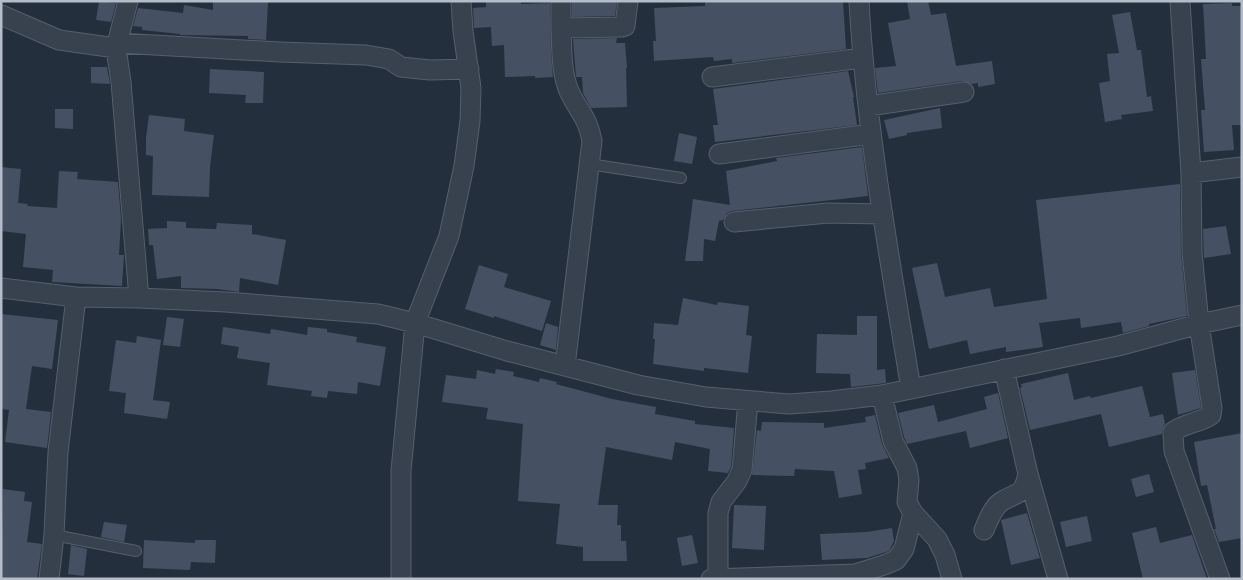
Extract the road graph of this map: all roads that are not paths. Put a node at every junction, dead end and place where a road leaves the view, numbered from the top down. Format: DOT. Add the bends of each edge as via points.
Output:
graph roads {
  1 [pos="128,1"];
  2 [pos="462,1"];
  3 [pos="560,1"];
  4 [pos="628,1"];
  5 [pos="860,1"];
  6 [pos="1180,1"];
  7 [pos="1,15"];
  8 [pos="561,28"];
  9 [pos="117,45"];
  10 [pos="862,58"];
  11 [pos="469,69"];
  12 [pos="712,77"];
  13 [pos="964,92"];
  14 [pos="868,106"];
  15 [pos="871,134"];
  16 [pos="719,154"];
  17 [pos="589,164"];
  18 [pos="1242,167"];
  19 [pos="1191,173"];
  20 [pos="681,178"];
  21 [pos="883,214"];
  22 [pos="734,222"];
  23 [pos="1,288"];
  24 [pos="76,297"];
  25 [pos="139,298"];
  26 [pos="1242,315"];
  27 [pos="415,323"];
  28 [pos="1199,324"];
  29 [pos="564,366"];
  30 [pos="1004,369"];
  31 [pos="911,389"];
  32 [pos="882,395"];
  33 [pos="748,401"];
  34 [pos="1028,474"];
  35 [pos="913,513"];
  36 [pos="984,530"];
  37 [pos="54,535"];
  38 [pos="136,551"];
  39 [pos="714,578"];
  40 [pos="48,579"];
  41 [pos="401,579"];
  42 [pos="408,579"];
  43 [pos="952,579"];
  44 [pos="1058,579"];
  45 [pos="1220,579"];
  1 -- 9 [label="street"];
  2 -- 11 [label="street"];
  3 -- 8 [label="street"];
  4 -- 8 [label="street" via="622,28"];
  5 -- 10 [label="street"];
  6 -- 19 [label="street"];
  7 -- 9 [label="street" via="59,40"];
  8 -- 17 [label="street" via="564,77 587,120 592,141"];
  9 -- 11 [label="street" via="366,55 389,59 401,68"];
  9 -- 25 [label="street"];
  10 -- 12 [label="street"];
  10 -- 14 [label="street"];
  11 -- 27 [label="street" via="470,121 464,166 449,236"];
  13 -- 14 [label="street"];
  14 -- 15 [label="street"];
  15 -- 16 [label="street"];
  15 -- 21 [label="street"];
  17 -- 20 [label="lane"];
  17 -- 29 [label="street"];
  18 -- 19 [label="street"];
  19 -- 28 [label="street" via="1192,252"];
  21 -- 22 [label="street" via="828,213"];
  21 -- 31 [label="street"];
  23 -- 24 [label="street"];
  24 -- 25 [label="street"];
  24 -- 37 [label="street" via="58,452"];
  25 -- 27 [label="street" via="305,307 378,314"];
  26 -- 28 [label="street"];
  27 -- 29 [label="street"];
  27 -- 41 [label="street" via="402,471"];
  27 -- 42 [label="street"];
  28 -- 30 [label="street" via="1118,346"];
  28 -- 45 [label="street" via="1211,394 1211,415 1178,428 1172,439"];
  29 -- 33 [label="street" via="706,398"];
  30 -- 31 [label="street"];
  30 -- 34 [label="street"];
  31 -- 32 [label="street"];
  32 -- 33 [label="street" via="789,404"];
  32 -- 35 [label="street" via="893,441 906,468 909,480 907,502"];
  33 -- 39 [label="street" via="742,470 721,502 718,513"];
  34 -- 36 [label="street" via="1020,493 999,502"];
  34 -- 44 [label="street"];
  35 -- 39 [label="street" via="904,550 896,560 884,566 855,574"];
  35 -- 43 [label="street" via="937,539"];
  37 -- 38 [label="lane"];
  37 -- 40 [label="street"];
}
